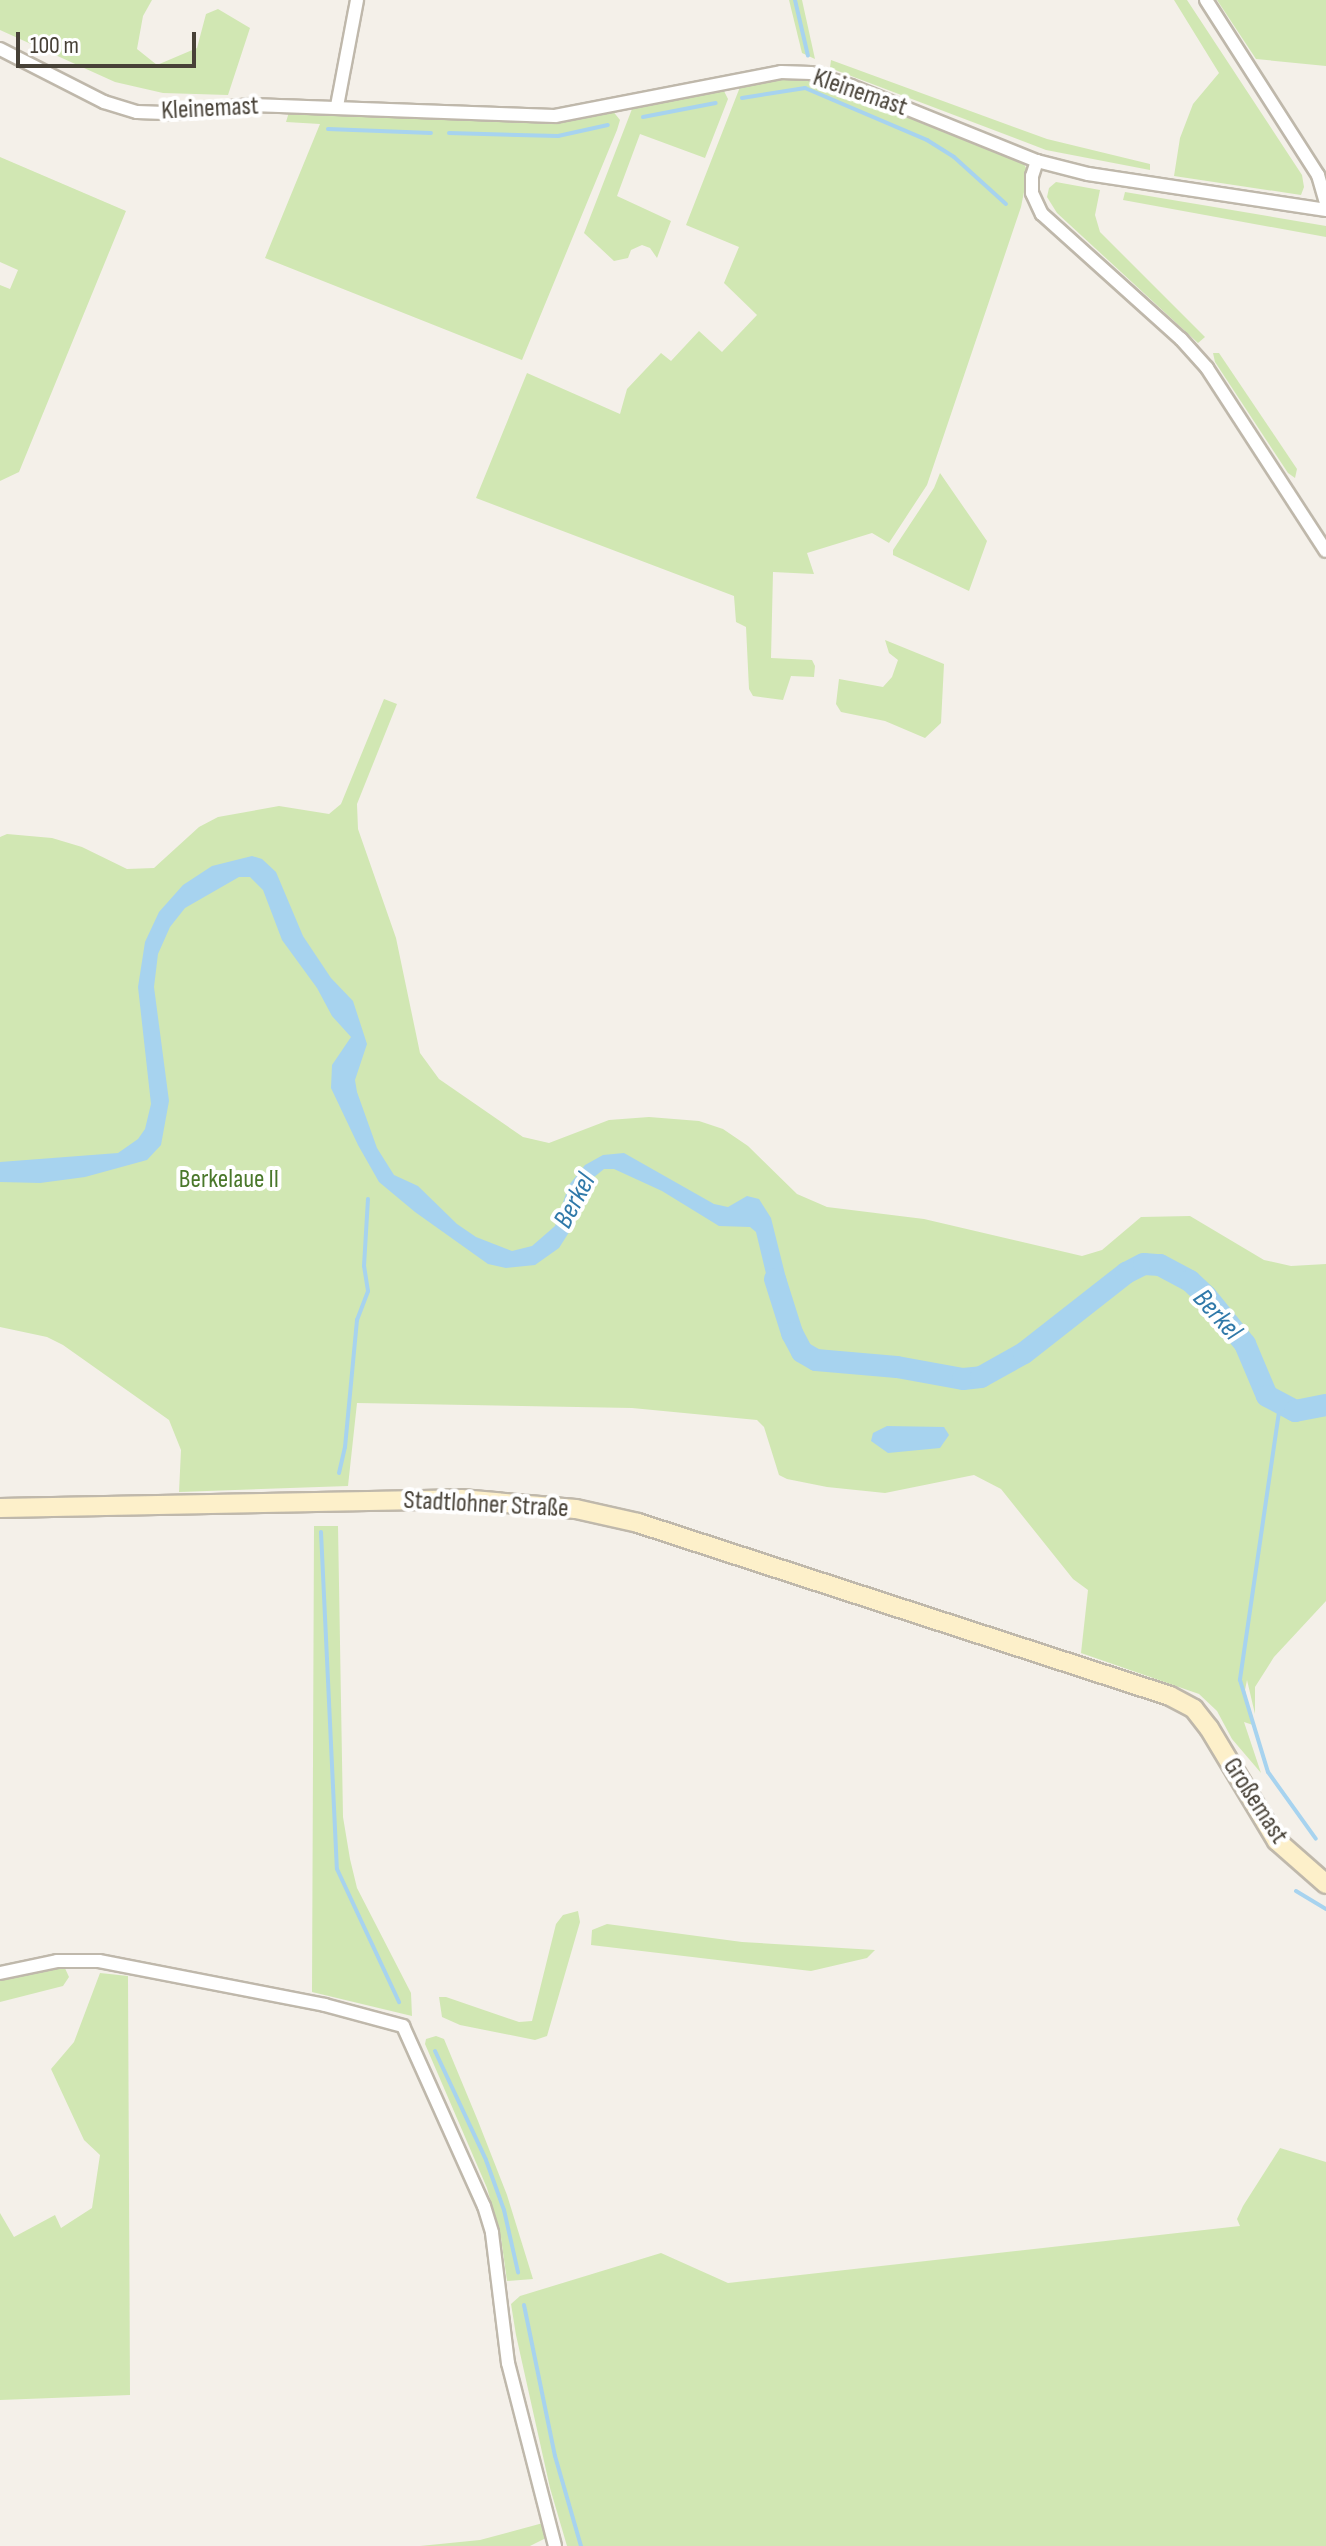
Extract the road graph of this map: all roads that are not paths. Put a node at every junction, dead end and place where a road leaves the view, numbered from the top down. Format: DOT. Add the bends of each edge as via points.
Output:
graph roads {
  1 [pos="357,0"];
  2 [pos="1206,0"];
  3 [pos="0,49"];
  4 [pos="337,106"];
  5 [pos="1037,161"];
  6 [pos="1326,203"];
  7 [pos="1326,210"];
  8 [pos="1326,551"];
  9 [pos="0,1508"];
  10 [pos="1194,1709"];
  11 [pos="1326,1884"];
  12 [pos="0,1973"];
  13 [pos="555,2546"];
  1 -- 4 [label="street"];
  2 -- 6 [label="street" via="1318,175"];
  3 -- 4 [label="street, Kleinemast" via="104,102 137,112"];
  4 -- 5 [label="street, Kleinemast" via="555,116 781,72 811,73"];
  5 -- 7 [label="street, Kleinemast" via="1088,174"];
  5 -- 8 [label="street" via="1032,193 1042,214 1207,368"];
  9 -- 10 [label="street, Stadtlohner Straße" via="461,1499 533,1503 638,1523 1148,1687"];
  10 -- 11 [label="street, Großemast" via="1277,1841"];
  12 -- 13 [label="street" via="66,1959 99,1961 325,2005 403,2026 492,2233 508,2363"];
}
